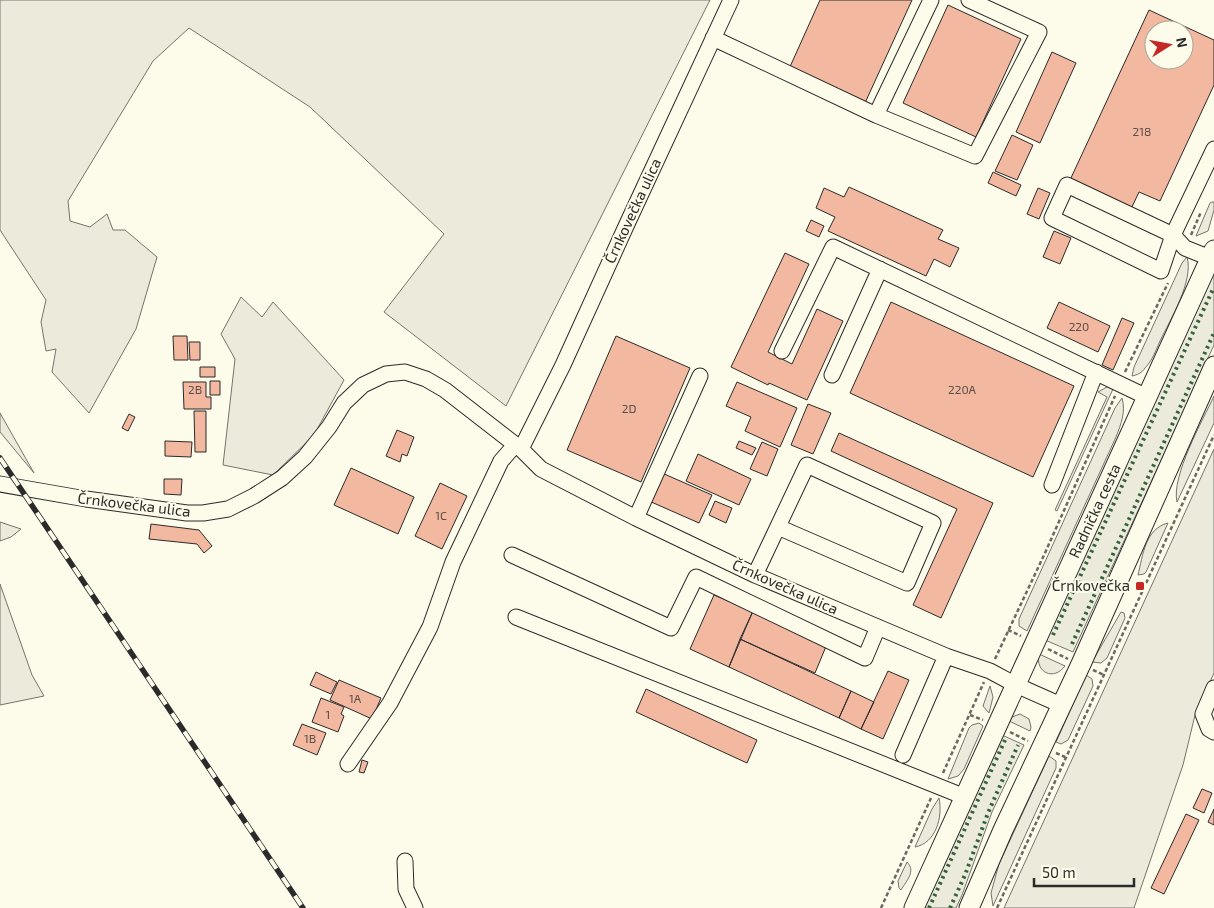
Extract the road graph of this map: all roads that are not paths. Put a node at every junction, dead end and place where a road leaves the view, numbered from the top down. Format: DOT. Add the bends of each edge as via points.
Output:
graph roads {
  1 [pos="731,0"];
  2 [pos="931,0"];
  3 [pos="969,0"];
  4 [pos="713,38"];
  5 [pos="876,115"];
  6 [pos="1214,149"];
  7 [pos="1173,235"];
  8 [pos="1212,254"];
  9 [pos="880,269"];
  10 [pos="782,351"];
  11 [pos="1214,366"];
  12 [pos="1096,372"];
  13 [pos="832,375"];
  14 [pos="700,376"];
  15 [pos="1147,397"];
  16 [pos="518,447"];
  17 [pos="0,484"];
  18 [pos="1052,485"];
  19 [pos="636,518"];
  20 [pos="778,527"];
  21 [pos="512,555"];
  22 [pos="755,575"];
  23 [pos="516,617"];
  24 [pos="878,627"];
  25 [pos="946,656"];
  26 [pos="1016,685"];
  27 [pos="1214,688"];
  28 [pos="1061,705"];
  29 [pos="1214,732"];
  30 [pos="903,755"];
  31 [pos="348,764"];
  32 [pos="965,797"];
  33 [pos="405,862"];
  34 [pos="972,907"];
  35 [pos="414,908"];
  36 [pos="914,908"];
  1 -- 4 [label="street, Črnkovečka ulica"];
  2 -- 5 [label="street"];
  3 -- 5 [label="street" via="1039,32 976,156"];
  4 -- 5 [label="street"];
  4 -- 16 [label="street, Črnkovečka ulica" via="564,365"];
  6 -- 7 [label="street"];
  7 -- 7 [label="street" via="1160,271 1052,218 1067,184"];
  7 -- 8 [label="street" via="1185,248"];
  8 -- 15 [label="main road, Radnička cesta"];
  9 -- 10 [label="street" via="833,247"];
  9 -- 12 [label="street"];
  9 -- 13 [label="street"];
  11 -- 28 [label="main road"];
  12 -- 15 [label="street"];
  12 -- 18 [label="street"];
  14 -- 19 [label="street"];
  15 -- 26 [label="main road, Radnička cesta"];
  16 -- 17 [label="street, Črnkovečka ulica" via="445,390 405,372 386,374 362,385 344,403 305,457 282,478 228,509 187,513"];
  16 -- 19 [label="street, Črnkovečka ulica" via="541,469"];
  16 -- 31 [label="street" via="501,461 453,562 430,627 390,703"];
  19 -- 22 [label="street, Črnkovečka ulica"];
  20 -- 20 [label="street" via="807,465 933,523 907,583"];
  20 -- 22 [label="street"];
  21 -- 24 [label="street" via="672,628 696,577 865,658"];
  22 -- 24 [label="street, Črnkovečka ulica"];
  23 -- 32 [label="street"];
  24 -- 25 [label="street, Črnkovečka ulica"];
  25 -- 26 [label="street, Črnkovečka ulica" via="990,671"];
  25 -- 30 [label="street"];
  26 -- 28 [label="street, Črnkovečka ulica"];
  26 -- 32 [label="main road, Radnička cesta"];
  27 -- 29 [label="street" via="1203,714 1209,729"];
  28 -- 34 [label="main road" via="1003,830"];
  32 -- 36 [label="main road, Radnička cesta"];
  33 -- 35 [label="street" via="406,889"];
}
